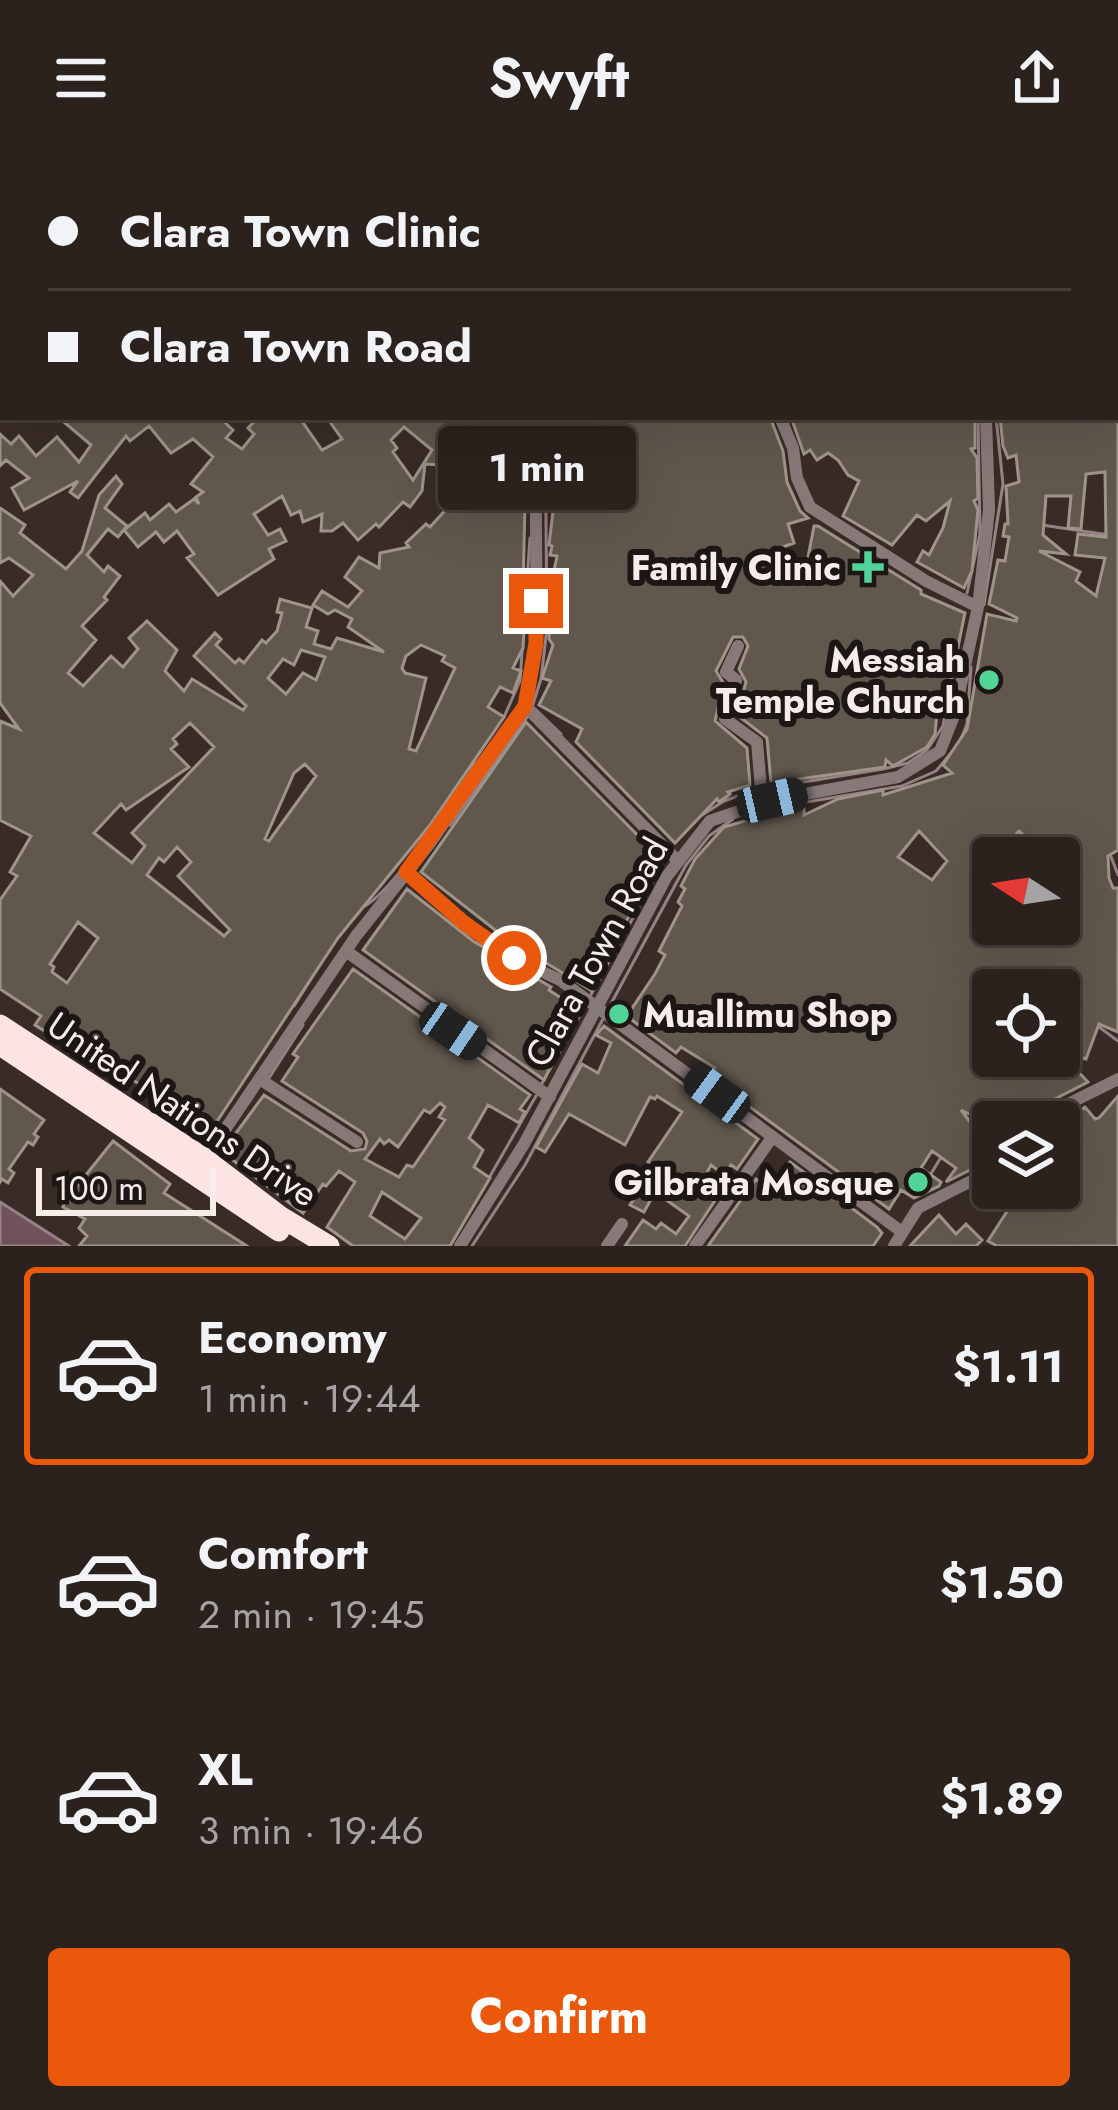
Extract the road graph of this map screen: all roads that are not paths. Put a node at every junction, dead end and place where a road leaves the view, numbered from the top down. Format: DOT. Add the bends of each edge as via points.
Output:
graph roads {
  1 [pos="535,420"];
  2 [pos="781,420"];
  3 [pos="986,420"];
  4 [pos="979,607"];
  5 [pos="738,646"];
  6 [pos="525,706"];
  7 [pos="754,804"];
  8 [pos="677,860"];
  9 [pos="406,872"];
  10 [pos="351,955"];
  11 [pos="595,1009"];
  12 [pos="0,1025"];
  13 [pos="0,1045"];
  14 [pos="1118,1079"];
  15 [pos="261,1080"];
  16 [pos="548,1096"];
  17 [pos="1074,1101"];
  18 [pos="771,1139"];
  19 [pos="357,1142"];
  20 [pos="205,1159"];
  21 [pos="972,1181"];
  22 [pos="622,1224"];
  23 [pos="902,1232"];
  24 [pos="301,1246"];
  25 [pos="329,1246"];
  26 [pos="460,1246"];
  27 [pos="607,1246"];
  28 [pos="695,1246"];
  29 [pos="893,1246"];
  1 -- 6 [label="street" via="536,643"];
  2 -- 4 [label="street" via="810,507"];
  3 -- 4 [label="street, Clara Town Road" via="989,509"];
  4 -- 7 [label="street, Clara Town Road" via="940,751 898,777"];
  5 -- 7 [label="street" via="726,673 736,680 724,718 757,742 761,789"];
  6 -- 8 [label="street"];
  6 -- 9 [label="street"];
  7 -- 8 [label="street, Clara Town Road" via="710,821"];
  8 -- 11 [label="street, Clara Town Road"];
  9 -- 10 [label="street"];
  9 -- 11 [label="street" via="464,923"];
  10 -- 15 [label="street"];
  10 -- 16 [label="street"];
  11 -- 16 [label="street, Clara Town Road"];
  11 -- 18 [label="street"];
  12 -- 20 [label="highway, United Nations Drive"];
  13 -- 24 [label="highway, United Nations Drive"];
  14 -- 17 [label="street"];
  15 -- 19 [label="street"];
  15 -- 20 [label="street"];
  16 -- 26 [label="street, Clara Town Road"];
  18 -- 23 [label="street"];
  18 -- 28 [label="street"];
  20 -- 25 [label="highway, United Nations Drive"];
  21 -- 23 [label="street" via="918,1208"];
  22 -- 27 [label="street"];
  23 -- 29 [label="street"];
}
